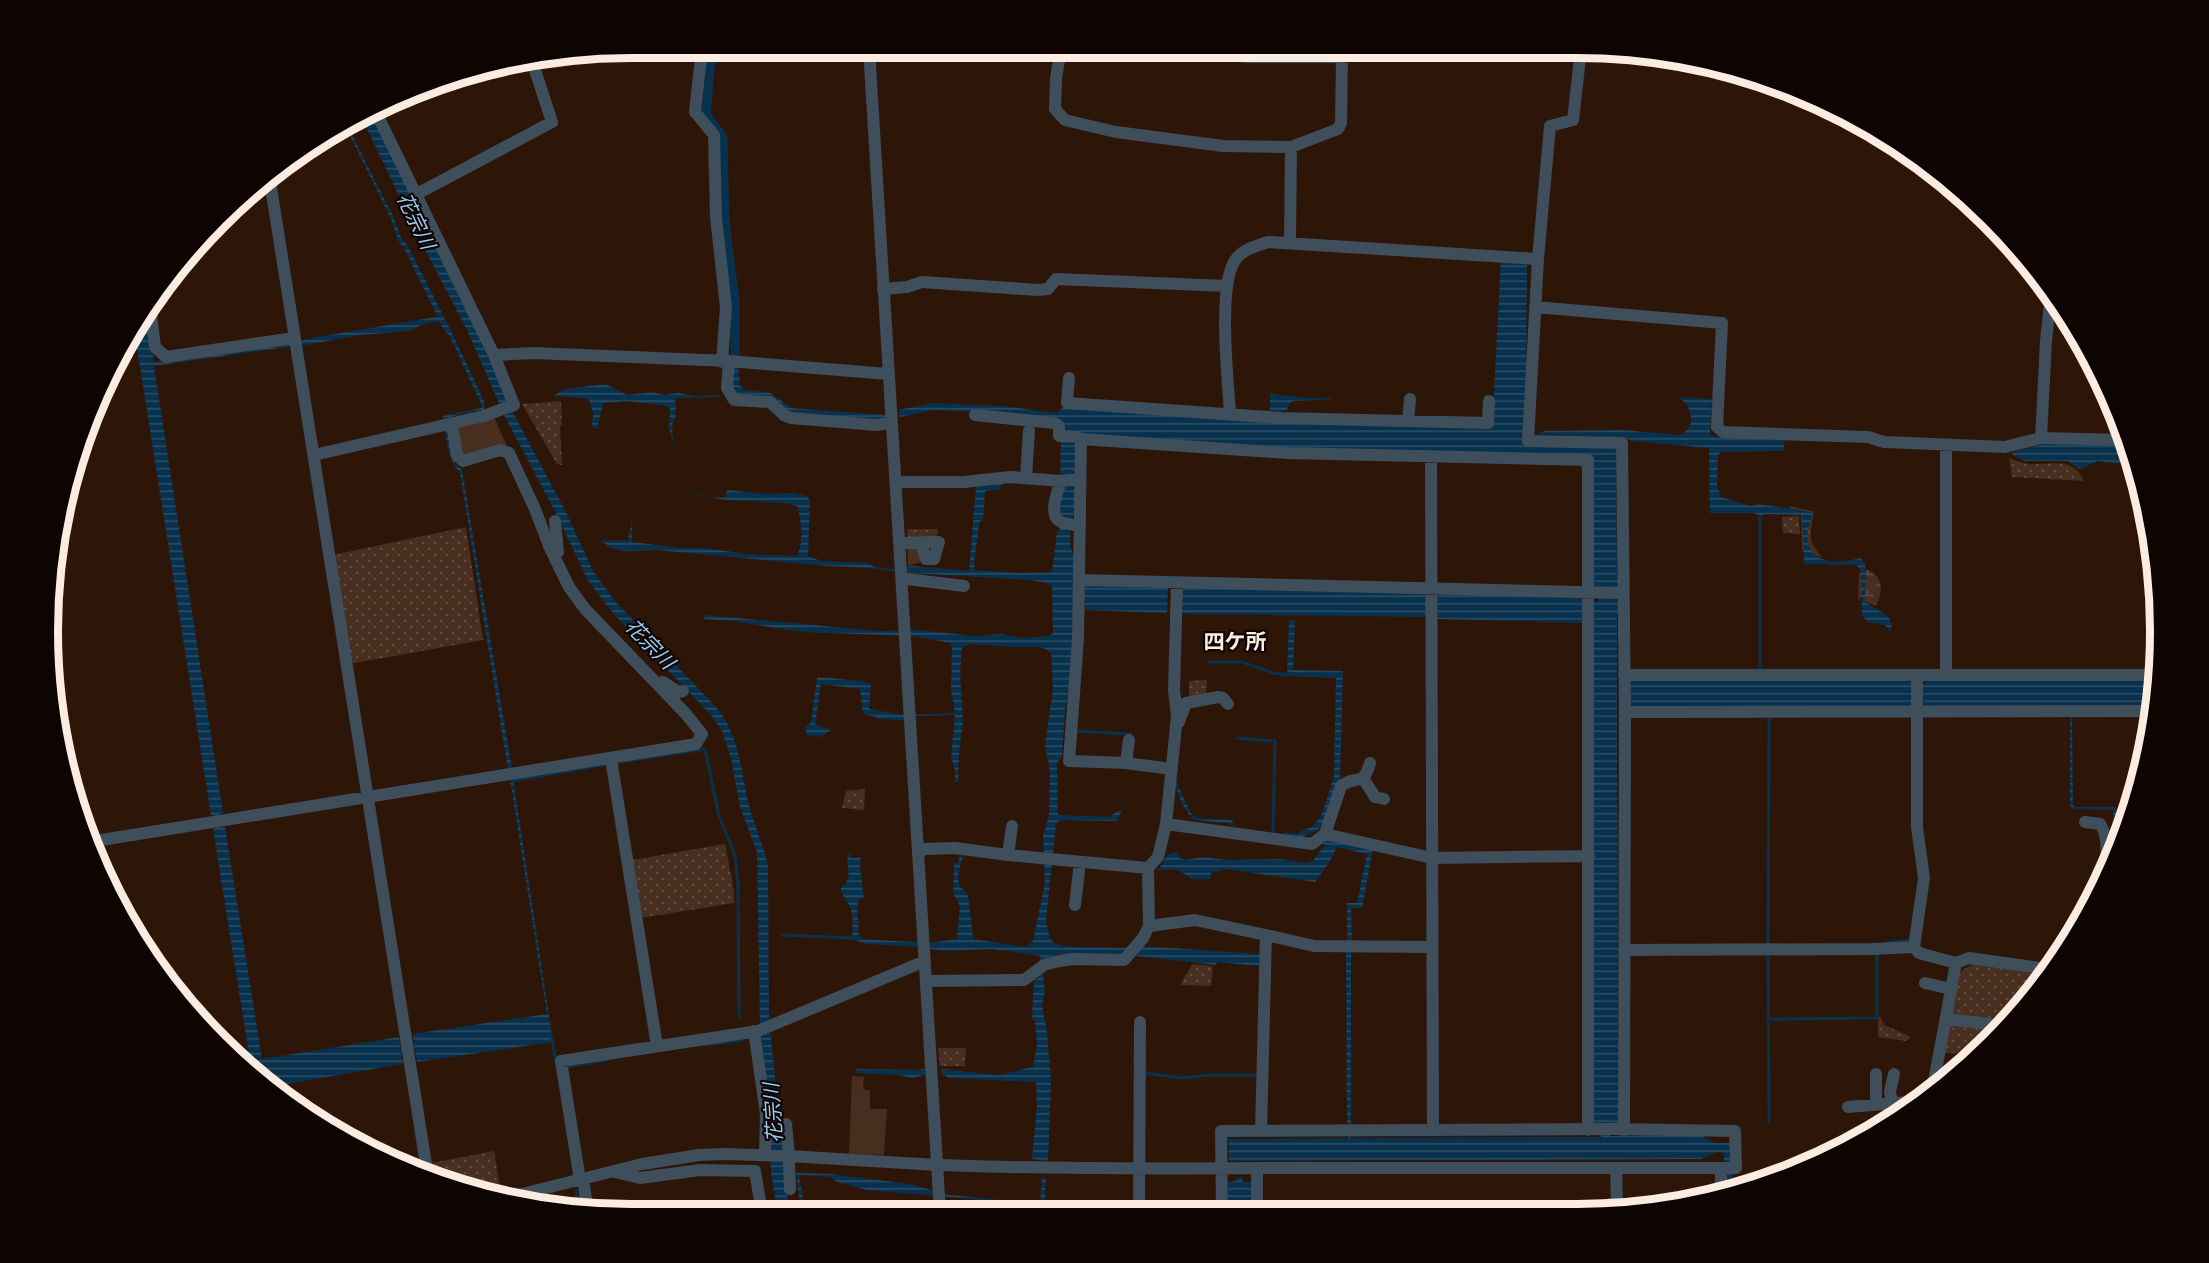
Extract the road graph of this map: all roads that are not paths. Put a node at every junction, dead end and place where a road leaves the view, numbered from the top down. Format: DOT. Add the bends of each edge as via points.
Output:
graph roads {
  1 [pos="701,58"];
  2 [pos="870,58"];
  3 [pos="1059,58"];
  4 [pos="1342,58"];
  5 [pos="1580,58"];
  6 [pos="534,67"];
  7 [pos="379,118"];
  8 [pos="1291,147"];
  9 [pos="271,187"];
  10 [pos="415,195"];
  11 [pos="1290,243"];
  12 [pos="1536,259"];
  13 [pos="1227,286"];
  14 [pos="883,289"];
  15 [pos="1535,307"];
  16 [pos="2050,307"];
  17 [pos="152,319"];
  18 [pos="294,338"];
  19 [pos="494,355"];
  20 [pos="726,362"];
  21 [pos="888,374"];
  22 [pos="1069,378"];
  23 [pos="1410,399"];
  24 [pos="1489,401"];
  25 [pos="1230,413"];
  26 [pos="975,414"];
  27 [pos="1408,421"];
  28 [pos="452,423"];
  29 [pos="891,423"];
  30 [pos="1029,431"];
  31 [pos="2041,438"];
  32 [pos="1081,439"];
  33 [pos="2117,440"];
  34 [pos="1946,446"];
  35 [pos="314,455"];
  36 [pos="1431,456"];
  37 [pos="1026,478"];
  38 [pos="1080,479"];
  39 [pos="1061,481"];
  40 [pos="900,482"];
  41 [pos="555,521"];
  42 [pos="1080,526"];
  43 [pos="921,543"];
  44 [pos="900,544"];
  45 [pos="558,552"];
  46 [pos="907,579"];
  47 [pos="1080,580"];
  48 [pos="1177,583"];
  49 [pos="964,586"];
  50 [pos="1432,588"];
  51 [pos="1591,592"];
  52 [pos="1620,593"];
  53 [pos="605,613"];
  54 [pos="619,644"];
  55 [pos="1624,675"];
  56 [pos="1946,675"];
  57 [pos="2149,675"];
  58 [pos="1917,679"];
  59 [pos="654,681"];
  60 [pos="683,691"];
  61 [pos="1228,705"];
  62 [pos="1917,710"];
  63 [pos="2145,711"];
  64 [pos="1625,712"];
  65 [pos="1176,728"];
  66 [pos="1129,740"];
  67 [pos="611,759"];
  68 [pos="1126,763"];
  69 [pos="1370,763"];
  70 [pos="1172,769"];
  71 [pos="1363,778"];
  72 [pos="369,797"];
  73 [pos="1384,799"];
  74 [pos="2085,822"];
  75 [pos="1166,824"];
  76 [pos="1012,826"];
  77 [pos="1325,834"];
  78 [pos="98,840"];
  79 [pos="2106,853"];
  80 [pos="918,854"];
  81 [pos="1008,855"];
  82 [pos="1589,856"];
  83 [pos="1432,858"];
  84 [pos="1080,862"];
  85 [pos="1148,868"];
  86 [pos="1076,905"];
  87 [pos="1149,926"];
  88 [pos="1266,935"];
  89 [pos="1432,947"];
  90 [pos="1914,947"];
  91 [pos="1624,950"];
  92 [pos="925,961"];
  93 [pos="1956,963"];
  94 [pos="2041,968"];
  95 [pos="926,981"];
  96 [pos="1925,983"];
  97 [pos="1951,989"];
  98 [pos="1946,1019"];
  99 [pos="1140,1022"];
  100 [pos="1994,1025"];
  101 [pos="756,1031"];
  102 [pos="657,1046"];
  103 [pos="1876,1074"];
  104 [pos="1894,1074"];
  105 [pos="1934,1079"];
  106 [pos="1904,1102"];
  107 [pos="1892,1103"];
  108 [pos="1876,1104"];
  109 [pos="1848,1107"];
  110 [pos="786,1124"];
  111 [pos="1433,1130"];
  112 [pos="1593,1130"];
  113 [pos="1618,1130"];
  114 [pos="1261,1131"];
  115 [pos="766,1155"];
  116 [pos="788,1159"];
  117 [pos="940,1165"];
  118 [pos="427,1167"];
  119 [pos="1139,1168"];
  120 [pos="1222,1168"];
  121 [pos="1257,1168"];
  122 [pos="1616,1169"];
  123 [pos="1721,1169"];
  124 [pos="614,1172"];
  125 [pos="581,1180"];
  126 [pos="1721,1186"];
  127 [pos="790,1189"];
  128 [pos="524,1194"];
  129 [pos="586,1202"];
  130 [pos="1617,1203"];
  131 [pos="760,1204"];
  132 [pos="940,1204"];
  133 [pos="1139,1204"];
  134 [pos="1222,1204"];
  135 [pos="1257,1204"];
  1 -- 20 [label="street" via="695,112 714,135"];
  2 -- 14 [label="street"];
  3 -- 8 [label="street" via="1055,109 1065,120 1186,142"];
  4 -- 8 [label="street" via="1338,129"];
  5 -- 12 [label="street" via="1573,120 1550,126"];
  6 -- 10 [label="street" via="552,122"];
  7 -- 10 [label="street"];
  8 -- 11 [label="street"];
  9 -- 18 [label="street"];
  10 -- 19 [label="street"];
  11 -- 12 [label="street"];
  11 -- 13 [label="street" via="1268,242 1237,256"];
  12 -- 15 [label="street"];
  13 -- 14 [label="street" via="1056,279 1048,289 1038,290 922,282"];
  13 -- 25 [label="street"];
  14 -- 21 [label="street"];
  15 -- 34 [label="street" via="1722,323 1717,427 1723,432 1868,437 1884,442"];
  15 -- 52 [label="street" via="1528,441 1622,443"];
  16 -- 31 [label="street"];
  17 -- 18 [label="street" via="155,347 166,357"];
  18 -- 35 [label="street"];
  19 -- 20 [label="street" via="534,353"];
  19 -- 28 [label="street" via="514,405 501,412"];
  20 -- 21 [label="street"];
  20 -- 29 [label="street" via="727,388 734,400 770,402 791,418"];
  21 -- 29 [label="street"];
  22 -- 25 [label="street" via="1067,403"];
  23 -- 27 [label="street"];
  24 -- 27 [label="street" via="1488,423"];
  25 -- 27 [label="street"];
  26 -- 32 [label="street" via="1054,423 1059,426 1059,436"];
  28 -- 35 [label="street"];
  28 -- 54 [label="street" via="457,455 463,461 500,450 509,453 569,587"];
  29 -- 44 [label="street"];
  30 -- 37 [label="street"];
  31 -- 33 [label="street"];
  31 -- 34 [label="street" via="2005,447"];
  32 -- 36 [label="street" via="1287,453"];
  32 -- 38 [label="street"];
  34 -- 56 [label="street"];
  35 -- 72 [label="street"];
  36 -- 50 [label="street"];
  36 -- 51 [label="street" via="1588,460"];
  37 -- 39 [label="street"];
  37 -- 40 [label="street"];
  38 -- 39 [label="street"];
  38 -- 42 [label="street"];
  39 -- 42 [label="street" via="1054,503 1057,518"];
  41 -- 45 [label="street"];
  42 -- 47 [label="street"];
  43 -- 44 [label="street"];
  44 -- 80 [label="street"];
  46 -- 49 [label="street"];
  47 -- 48 [label="street"];
  47 -- 68 [label="street" via="1069,761"];
  48 -- 50 [label="street"];
  48 -- 65 [label="street"];
  50 -- 51 [label="street"];
  50 -- 83 [label="street"];
  51 -- 52 [label="street"];
  51 -- 82 [label="street"];
  52 -- 55 [label="street"];
  53 -- 54 [label="street"];
  54 -- 59 [label="street"];
  55 -- 58 [label="street"];
  55 -- 64 [label="street"];
  56 -- 57 [label="street"];
  56 -- 58 [label="street"];
  58 -- 62 [label="street"];
  59 -- 60 [label="street" via="659,679 678,692"];
  59 -- 67 [label="street" via="702,735 696,744"];
  61 -- 65 [label="street" via="1218,697 1186,703"];
  62 -- 63 [label="street"];
  62 -- 64 [label="street"];
  62 -- 90 [label="street" via="1917,827 1924,878"];
  64 -- 91 [label="street"];
  65 -- 70 [label="street"];
  66 -- 68 [label="street"];
  67 -- 72 [label="street"];
  67 -- 102 [label="street"];
  68 -- 70 [label="street"];
  69 -- 71 [label="street"];
  70 -- 75 [label="street"];
  71 -- 73 [label="street" via="1376,797"];
  71 -- 77 [label="street" via="1341,786"];
  72 -- 78 [label="street"];
  72 -- 118 [label="street"];
  74 -- 79 [label="street" via="2100,824 2107,842"];
  75 -- 77 [label="street" via="1312,844"];
  75 -- 85 [label="street" via="1158,856"];
  76 -- 81 [label="street"];
  77 -- 83 [label="street"];
  80 -- 81 [label="street" via="924,849 955,848"];
  80 -- 92 [label="street"];
  81 -- 84 [label="street"];
  82 -- 83 [label="street"];
  82 -- 112 [label="street"];
  83 -- 89 [label="street"];
  84 -- 85 [label="street"];
  84 -- 86 [label="street"];
  85 -- 87 [label="street"];
  87 -- 88 [label="street" via="1195,921"];
  87 -- 95 [label="street" via="1124,960 1059,961 1044,965 1024,981"];
  88 -- 89 [label="street" via="1314,946"];
  88 -- 114 [label="street"];
  89 -- 111 [label="street"];
  90 -- 91 [label="street"];
  90 -- 93 [label="street" via="1918,954"];
  91 -- 113 [label="street"];
  92 -- 95 [label="street"];
  92 -- 101 [label="street"];
  93 -- 94 [label="street" via="1970,958"];
  93 -- 97 [label="street"];
  95 -- 117 [label="street"];
  96 -- 97 [label="street"];
  97 -- 98 [label="street"];
  98 -- 100 [label="street"];
  98 -- 105 [label="street"];
  99 -- 119 [label="street"];
  101 -- 102 [label="street"];
  101 -- 115 [label="street" via="766,1114"];
  102 -- 125 [label="street" via="561,1061"];
  103 -- 108 [label="street"];
  104 -- 107 [label="street"];
  106 -- 107 [label="street"];
  107 -- 108 [label="street"];
  108 -- 109 [label="street"];
  110 -- 116 [label="street"];
  111 -- 112 [label="street"];
  111 -- 114 [label="street"];
  112 -- 113 [label="street"];
  113 -- 123 [label="street" via="1735,1131 1736,1168"];
  114 -- 120 [label="street" via="1221,1131"];
  115 -- 116 [label="street"];
  115 -- 124 [label="street" via="699,1155"];
  116 -- 117 [label="street"];
  116 -- 127 [label="street"];
  117 -- 119 [label="street"];
  117 -- 132 [label="street"];
  119 -- 120 [label="street"];
  119 -- 133 [label="street"];
  120 -- 121 [label="street"];
  120 -- 134 [label="street"];
  121 -- 122 [label="street"];
  121 -- 135 [label="street"];
  122 -- 123 [label="street"];
  122 -- 130 [label="street"];
  123 -- 126 [label="street"];
  124 -- 125 [label="street"];
  124 -- 131 [label="street" via="640,1178 700,1170 755,1171"];
  125 -- 128 [label="street"];
  125 -- 129 [label="street"];
}
